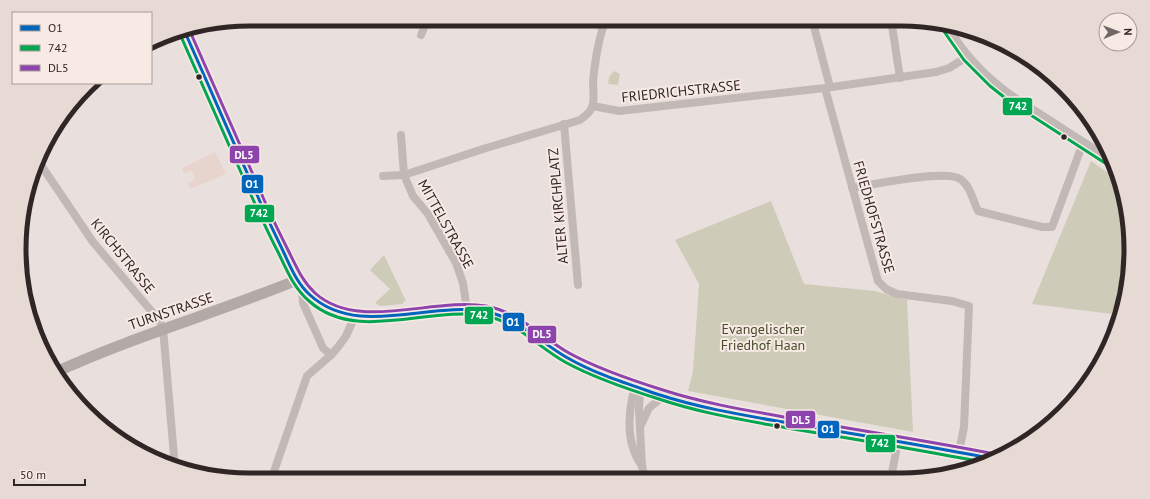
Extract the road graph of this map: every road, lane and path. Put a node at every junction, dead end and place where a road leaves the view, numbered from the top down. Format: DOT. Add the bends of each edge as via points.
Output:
graph roads {
  1 [pos="425,26"];
  2 [pos="600,26"];
  3 [pos="603,26"];
  4 [pos="814,26"];
  5 [pos="892,26"];
  6 [pos="602,29"];
  7 [pos="950,32"];
  8 [pos="421,35"];
  9 [pos="186,36"];
  10 [pos="967,57"];
  11 [pos="900,78"];
  12 [pos="827,88"];
  13 [pos="593,106"];
  14 [pos="564,124"];
  15 [pos="401,135"];
  16 [pos="1085,144"];
  17 [pos="1103,156"];
  18 [pos="42,167"];
  19 [pos="404,175"];
  20 [pos="383,176"];
  21 [pos="852,188"];
  22 [pos="300,284"];
  23 [pos="578,285"];
  24 [pos="467,310"];
  25 [pos="355,316"];
  26 [pos="163,328"];
  27 [pos="331,355"];
  28 [pos="61,370"];
  29 [pos="637,386"];
  30 [pos="664,396"];
  31 [pos="640,426"];
  32 [pos="898,441"];
  33 [pos="959,452"];
  34 [pos="983,457"];
  35 [pos="174,460"];
  36 [pos="642,466"];
  37 [pos="273,473"];
  38 [pos="644,473"];
  39 [pos="892,473"];
  1 -- 8 [label="street"];
  2 -- 6 [label="street"];
  3 -- 6 [label="street"];
  4 -- 12 [label="street, FRIEDHOFSTRASSE"];
  5 -- 11 [label="street"];
  6 -- 13 [label="street" via="593,83"];
  7 -- 10 [label="street"];
  9 -- 22 [label="main road" via="269,223"];
  10 -- 11 [label="street, FRIEDRICHSTRASSE" via="949,68"];
  10 -- 16 [label="street" via="1007,94"];
  11 -- 12 [label="street, FRIEDRICHSTRASSE"];
  12 -- 13 [label="street, FRIEDRICHSTRASSE" via="620,111"];
  12 -- 21 [label="street, FRIEDHOFSTRASSE"];
  13 -- 14 [label="street" via="588,115 580,120"];
  14 -- 19 [label="street"];
  14 -- 23 [label="street, ALTER KIRCHPLATZ"];
  15 -- 19 [label="street, MITTELSTRASSE"];
  16 -- 17 [label="street"];
  16 -- 21 [label="street" via="1080,151 1052,227 1042,227 978,211 968,189 958,177 912,178"];
  18 -- 26 [label="street, KIRCHSTRASSE" via="93,242"];
  19 -- 20 [label="street"];
  19 -- 24 [label="street, MITTELSTRASSE" via="413,196 428,214 456,263 463,283"];
  21 -- 33 [label="street, FRIEDHOFSTRASSE" via="878,281 886,289 897,294 952,301 969,306 964,427"];
  22 -- 25 [label="main road" via="328,308"];
  22 -- 26 [label="main road, TURNSTRASSE"];
  22 -- 27 [label="street" via="303,303 323,348"];
  24 -- 25 [label="main road"];
  24 -- 29 [label="main road" via="489,312 510,319 565,357"];
  25 -- 27 [label="street" via="346,336"];
  26 -- 28 [label="main road, TURNSTRASSE"];
  26 -- 35 [label="street, KIRCHSTRASSE"];
  27 -- 37 [label="street" via="307,376"];
  29 -- 30 [label="main road"];
  29 -- 31 [label="street"];
  29 -- 36 [label="street" via="630,403 629,421 635,457"];
  30 -- 31 [label="street" via="649,408"];
  30 -- 32 [label="main road" via="693,404"];
  31 -- 36 [label="street"];
  32 -- 33 [label="main road"];
  32 -- 39 [label="street"];
  33 -- 34 [label="main road"];
  36 -- 38 [label="street"];
}
